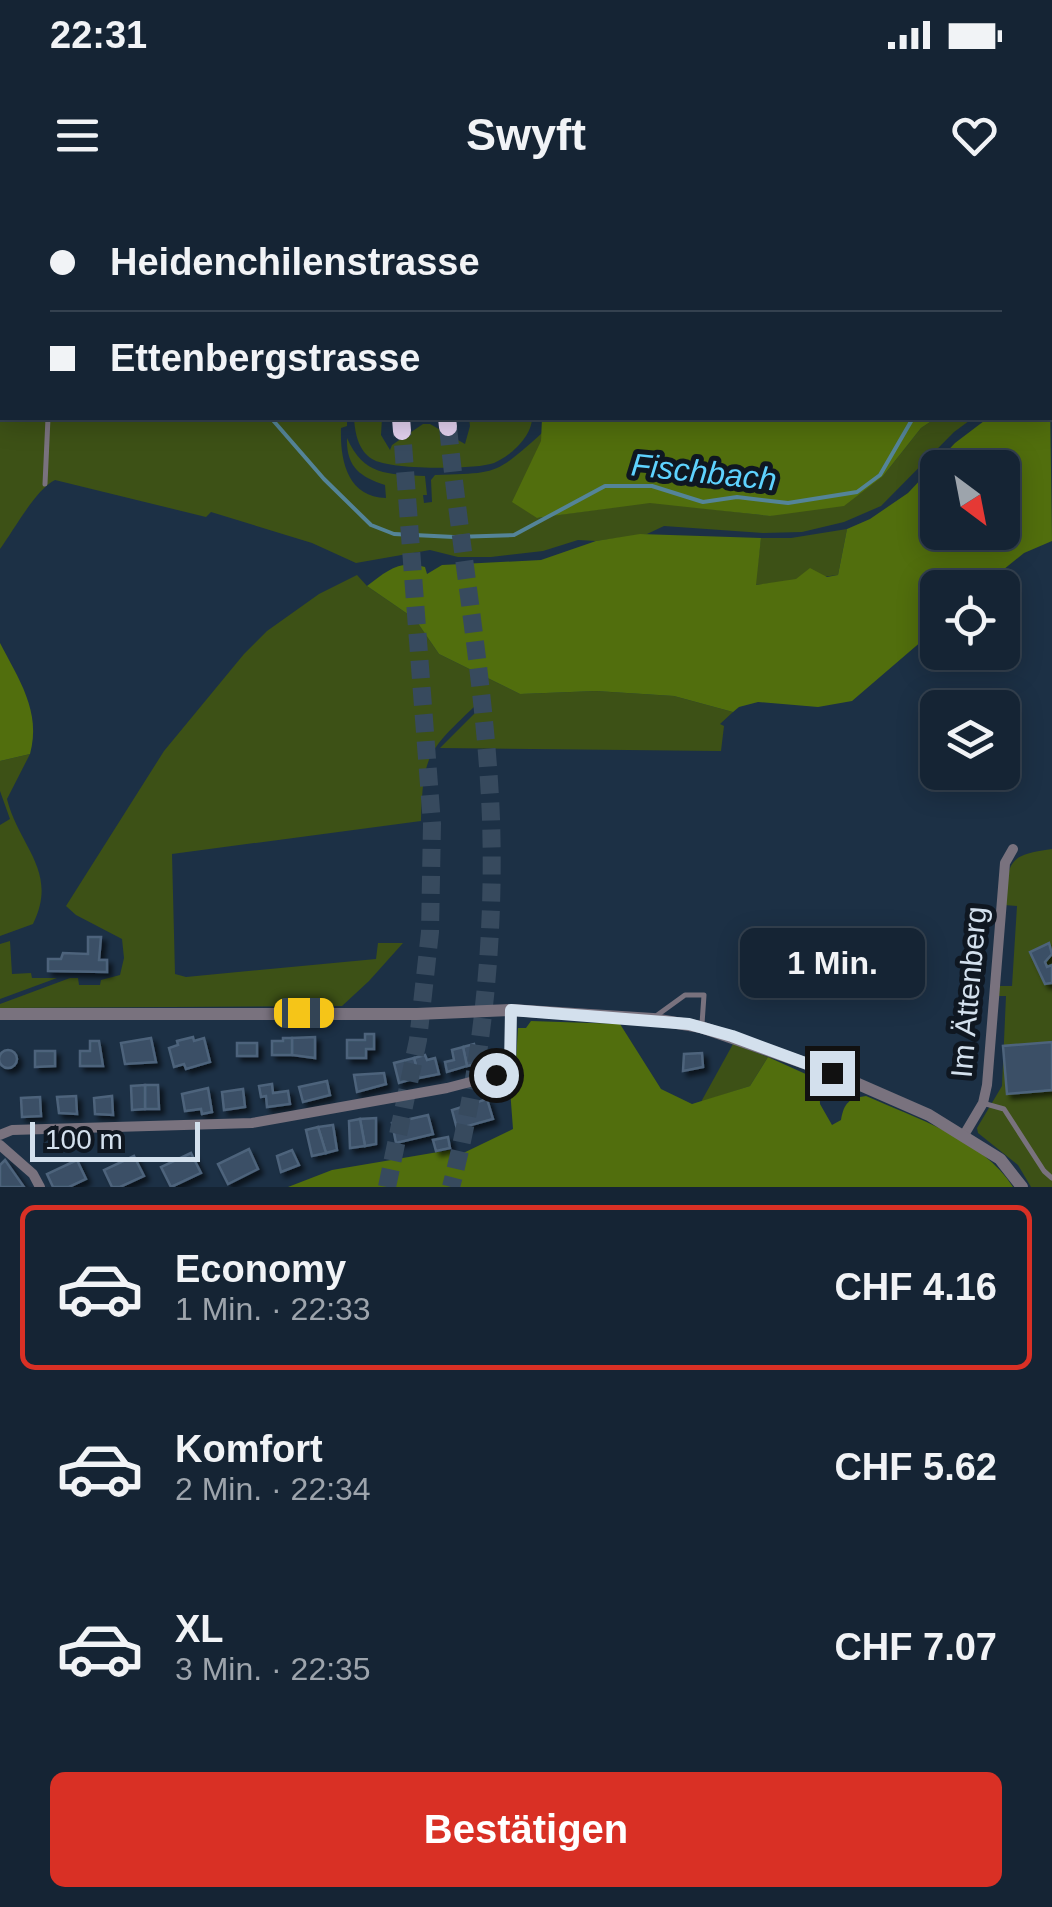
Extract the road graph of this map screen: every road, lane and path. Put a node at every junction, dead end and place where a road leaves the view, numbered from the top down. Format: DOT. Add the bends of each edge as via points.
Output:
graph roads {
  1 [pos="48,420"];
  2 [pos="45,484"];
  3 [pos="1012,849"];
  4 [pos="511,1010"];
  5 [pos="0,1014"];
  6 [pos="653,1019"];
  7 [pos="701,1027"];
  8 [pos="983,1103"];
  9 [pos="0,1134"];
  10 [pos="964,1136"];
  11 [pos="0,1145"];
  12 [pos="1052,1178"];
  13 [pos="40,1187"];
  14 [pos="1022,1187"];
  1 -- 2 [label="lane"];
  3 -- 8 [label="street, Im Ättenberg" via="1005,862"];
  4 -- 5 [label="street"];
  4 -- 6 [label="street"];
  4 -- 9 [label="street" via="510,1066 447,1088 252,1123"];
  6 -- 7 [label="street"];
  6 -- 7 [label="lane" via="686,994 704,996"];
  7 -- 10 [label="street" via="846,1078"];
  8 -- 10 [label="street, Im Ättenberg"];
  8 -- 12 [label="lane" via="1004,1109"];
  10 -- 14 [label="street" via="1005,1163"];
  11 -- 13 [label="street"];
}
